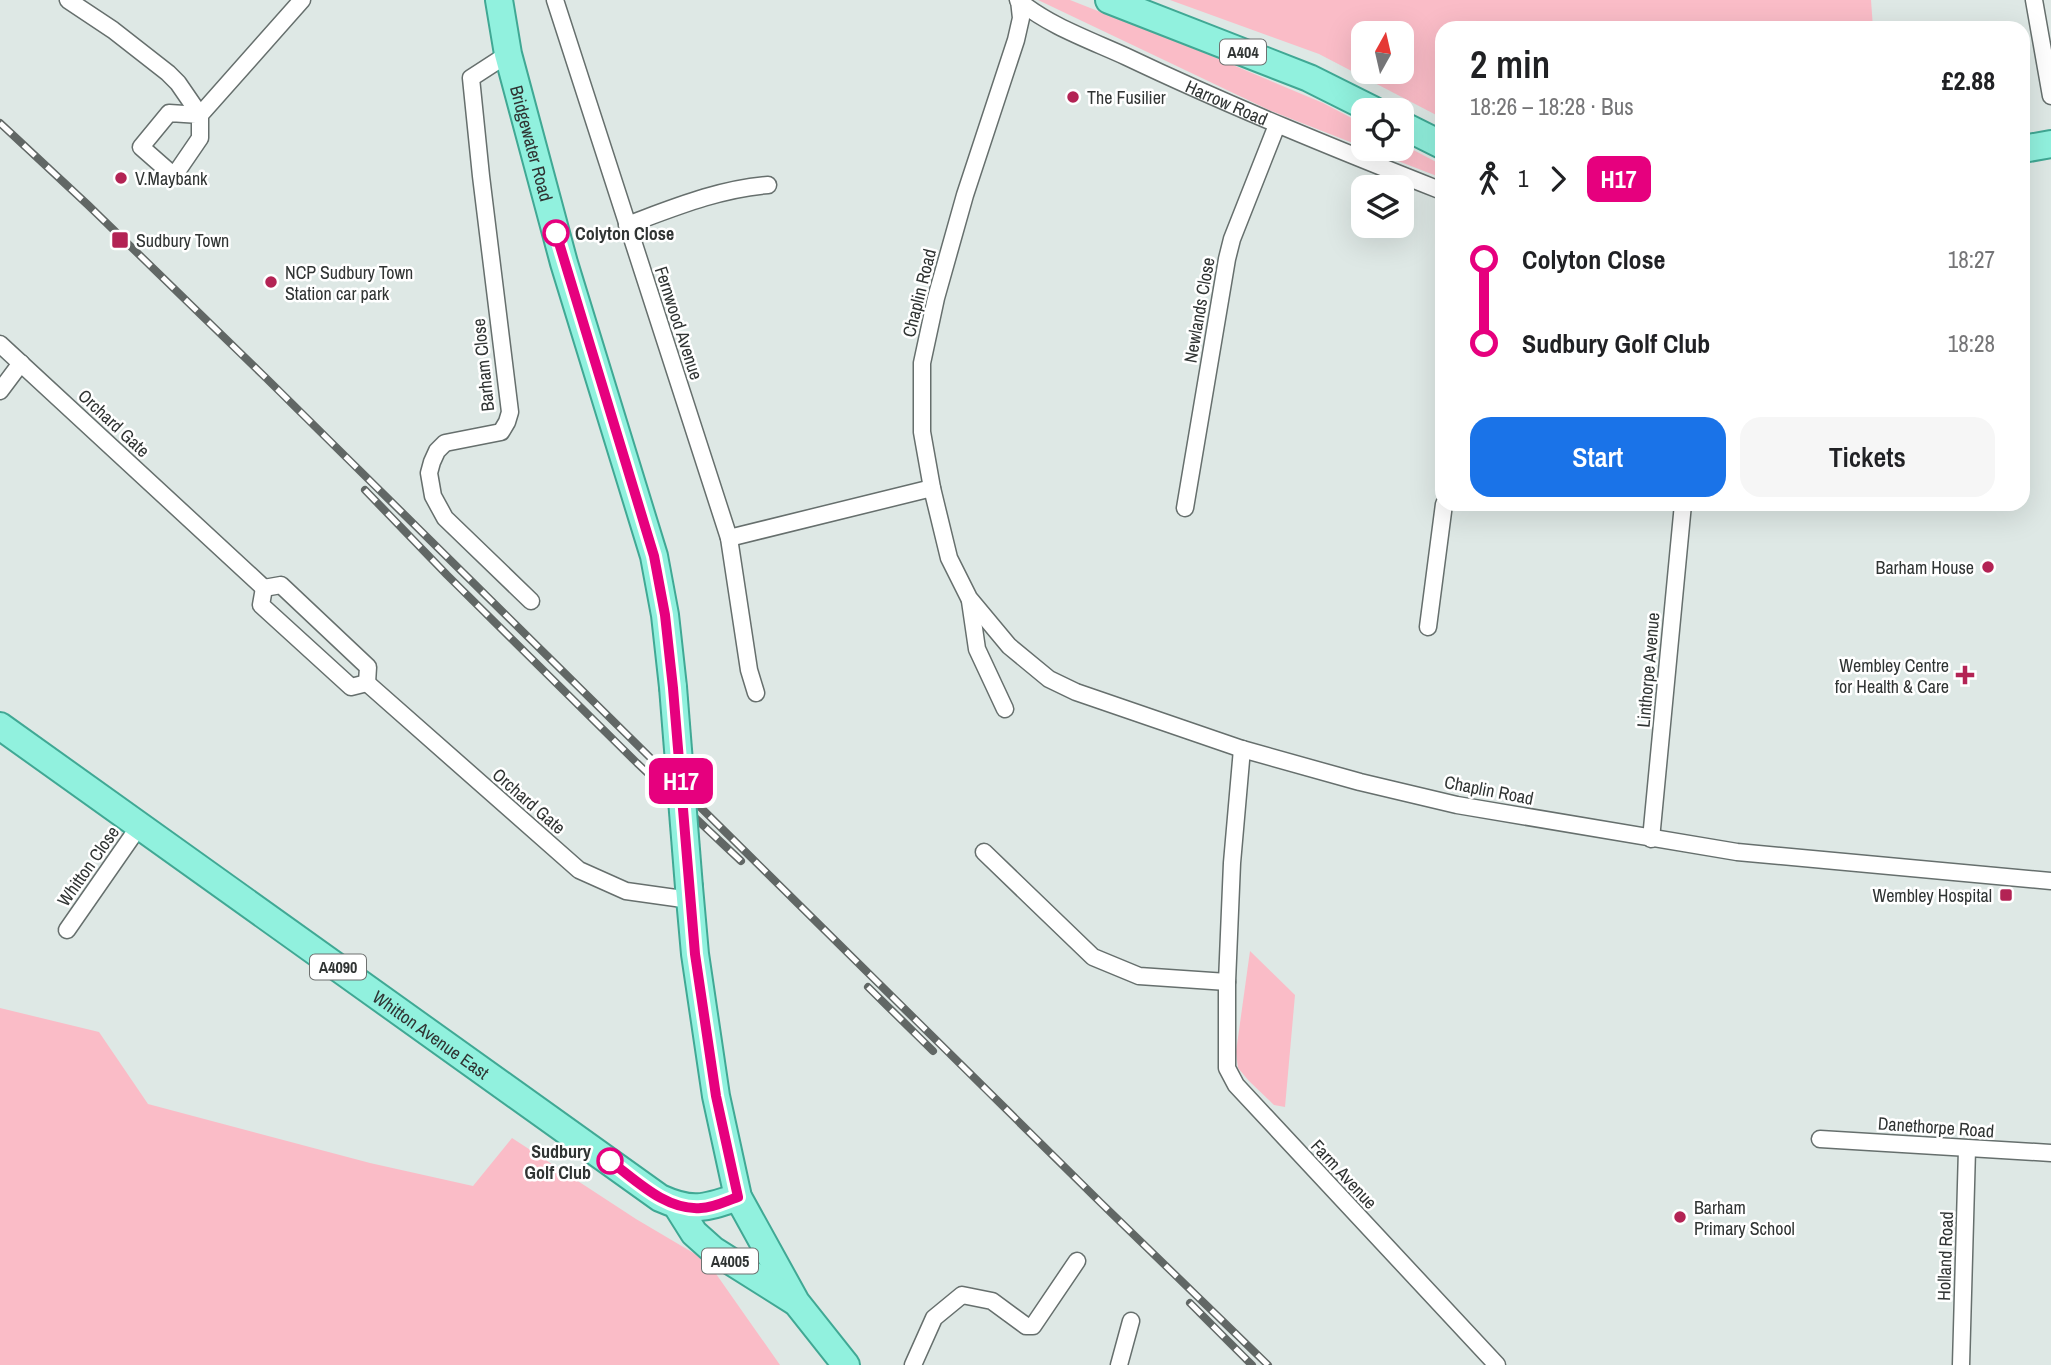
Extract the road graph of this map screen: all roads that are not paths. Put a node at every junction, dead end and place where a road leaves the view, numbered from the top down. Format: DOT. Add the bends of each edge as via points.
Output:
graph roads {
  1 [pos="68,0"];
  2 [pos="302,0"];
  3 [pos="499,0"];
  4 [pos="555,0"];
  5 [pos="1019,0"];
  6 [pos="1109,0"];
  7 [pos="2040,10"];
  8 [pos="508,54"];
  9 [pos="2051,96"];
  10 [pos="1351,99"];
  11 [pos="1277,125"];
  12 [pos="1414,131"];
  13 [pos="1435,142"];
  14 [pos="2051,144"];
  15 [pos="2030,148"];
  16 [pos="768,185"];
  17 [pos="1435,188"];
  18 [pos="627,225"];
  19 [pos="0,344"];
  20 [pos="21,363"];
  21 [pos="0,391"];
  22 [pos="932,488"];
  23 [pos="1185,508"];
  24 [pos="1443,511"];
  25 [pos="1682,511"];
  26 [pos="729,538"];
  27 [pos="264,588"];
  28 [pos="970,598"];
  29 [pos="530,601"];
  30 [pos="1427,627"];
  31 [pos="366,683"];
  32 [pos="756,693"];
  33 [pos="1005,709"];
  34 [pos="0,726"];
  35 [pos="1242,749"];
  36 [pos="140,825"];
  37 [pos="1651,839"];
  38 [pos="985,852"];
  39 [pos="2051,881"];
  40 [pos="690,893"];
  41 [pos="67,930"];
  42 [pos="1227,982"];
  43 [pos="1819,1139"];
  44 [pos="1967,1149"];
  45 [pos="2051,1153"];
  46 [pos="738,1197"];
  47 [pos="677,1206"];
  48 [pos="1077,1261"];
  49 [pos="796,1302"];
  50 [pos="1132,1321"];
  51 [pos="846,1365"];
  52 [pos="913,1365"];
  53 [pos="1119,1365"];
  54 [pos="1497,1365"];
  55 [pos="1961,1365"];
  1 -- 2 [label="street" via="168,73 200,115"];
  3 -- 8 [label="main road, Bridgewater Road / A4005"];
  4 -- 18 [label="street, Fernwood Avenue"];
  5 -- 11 [label="street, Harrow Road" via="1037,15"];
  5 -- 22 [label="street, Chaplin Road" via="1016,40 965,195 922,363 922,432"];
  6 -- 10 [label="main road, A404" via="1309,78"];
  7 -- 9 [label="street"];
  8 -- 29 [label="street, Barham Close" via="471,78 510,412 501,432 445,443 429,473 433,496 445,518"];
  8 -- 40 [label="main road, Bridgewater Road / A4005, bridge" via="564,263 654,556 673,688"];
  11 -- 17 [label="street, Harrow Road"];
  11 -- 23 [label="street, Newlands Close" via="1227,259"];
  12 -- 13 [label="main road"];
  14 -- 15 [label="main road"];
  16 -- 18 [label="street" via="709,195"];
  18 -- 26 [label="street, Fernwood Avenue"];
  19 -- 20 [label="street, Orchard Gate"];
  20 -- 21 [label="street"];
  20 -- 27 [label="street, Orchard Gate"];
  22 -- 26 [label="street"];
  22 -- 28 [label="street, Chaplin Road" via="949,558"];
  24 -- 30 [label="street"];
  25 -- 37 [label="street, Linthorpe Avenue"];
  26 -- 32 [label="street, Fernwood Avenue" via="748,670"];
  27 -- 31 [label="street, Orchard Gate" via="281,584 368,667"];
  27 -- 31 [label="street, Orchard Gate" via="261,605 351,687"];
  28 -- 33 [label="street, Chaplin Road" via="977,649"];
  28 -- 35 [label="street, Chaplin Road" via="1009,646 1049,679"];
  31 -- 40 [label="street, Orchard Gate" via="579,870 626,891"];
  34 -- 36 [label="main road, Whitton Avenue East / A4090"];
  35 -- 37 [label="street, Chaplin Road" via="1457,805"];
  35 -- 42 [label="street, Farm Avenue"];
  36 -- 41 [label="street, Whitton Close"];
  36 -- 47 [label="main road, Whitton Avenue East / A4090"];
  37 -- 39 [label="street, Chaplin Road" via="1798,859"];
  38 -- 42 [label="street" via="1093,957 1139,976"];
  40 -- 46 [label="main road, Bridgewater Road / A4005" via="716,1096"];
  42 -- 54 [label="street, Farm Avenue" via="1227,1068 1236,1085"];
  43 -- 44 [label="street, Danethorpe Road"];
  44 -- 45 [label="street, Danethorpe Road"];
  44 -- 55 [label="street, Holland Road"];
  46 -- 47 [label="main road" via="702,1209"];
  46 -- 49 [label="main road, Bridgewater Road / A4005"];
  47 -- 49 [label="main road, Bridgewater Road / A4005" via="694,1233 713,1250"];
  48 -- 52 [label="street" via="1033,1326 1026,1326 992,1301 962,1295 934,1318"];
  49 -- 51 [label="main road, Bridgewater Road / A4005"];
  50 -- 53 [label="street"];
}
